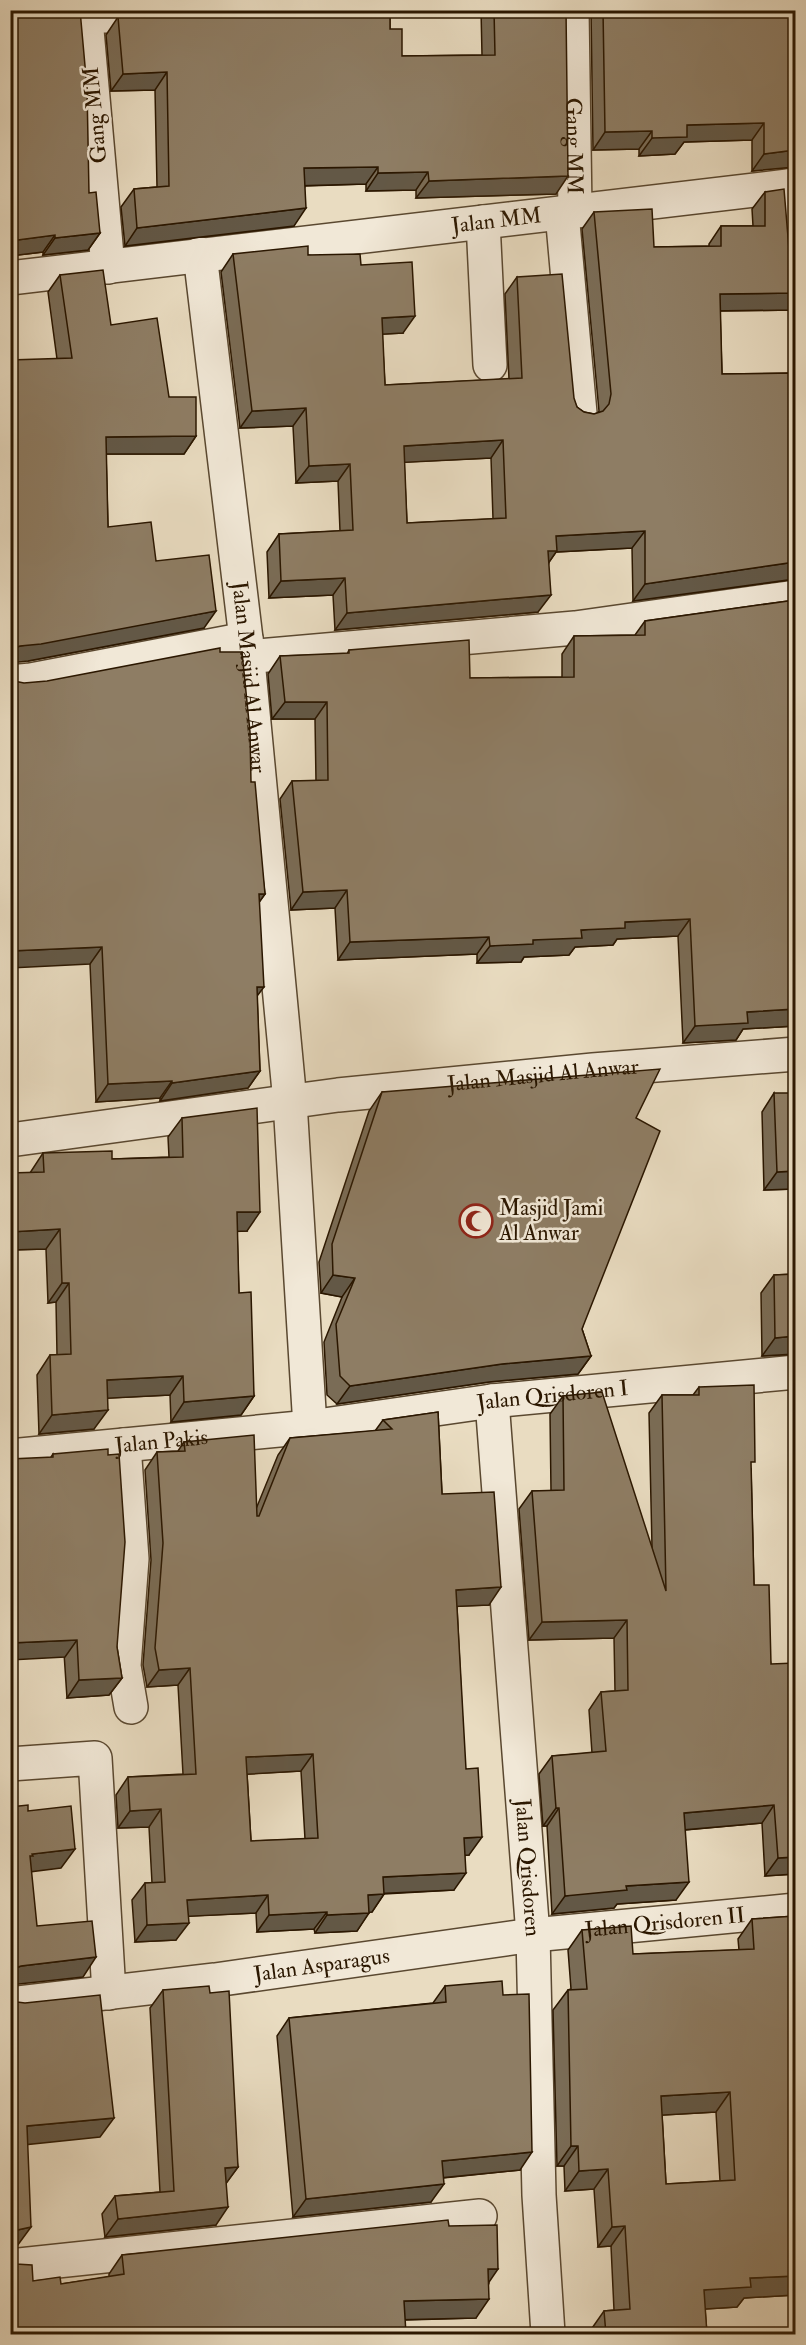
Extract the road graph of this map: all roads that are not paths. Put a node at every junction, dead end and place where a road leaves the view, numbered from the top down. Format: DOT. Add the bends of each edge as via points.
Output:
graph roads {
  1 [pos="138,10"];
  2 [pos="572,10"];
  3 [pos="792,186"];
  4 [pos="569,212"];
  5 [pos="483,222"];
  6 [pos="200,254"];
  7 [pos="108,267"];
  8 [pos="795,276"];
  9 [pos="10,278"];
  10 [pos="490,365"];
  11 [pos="580,413"];
  12 [pos="795,597"];
  13 [pos="246,648"];
  14 [pos="10,682"];
  15 [pos="795,1054"];
  16 [pos="290,1102"];
  17 [pos="10,1140"];
  18 [pos="795,1372"];
  19 [pos="492,1401"];
  20 [pos="310,1427"];
  21 [pos="124,1445"];
  22 [pos="10,1456"];
  23 [pos="131,1707"];
  24 [pos="10,1764"];
  25 [pos="795,1910"];
  26 [pos="533,1935"];
  27 [pos="109,1993"];
  28 [pos="10,2004"];
  29 [pos="480,2216"];
  30 [pos="10,2266"];
  31 [pos="548,2334"];
  1 -- 7 [label="street, Gang MM" via="133,16 87,19"];
  2 -- 4 [label="street, Gang MM"];
  3 -- 4 [label="street, Jalan MM"];
  3 -- 8 [label="street"];
  4 -- 5 [label="street, Jalan MM"];
  4 -- 11 [label="street, Gang MM"];
  5 -- 6 [label="street, Jalan MM"];
  5 -- 10 [label="street"];
  6 -- 7 [label="street, Jalan MM"];
  6 -- 13 [label="street, Jalan Masjid Al Anwar"];
  7 -- 9 [label="street, Jalan MM"];
  12 -- 13 [label="street" via="575,628"];
  13 -- 14 [label="street"];
  13 -- 16 [label="street, Jalan Masjid Al Anwar"];
  15 -- 16 [label="street, Jalan Masjid Al Anwar" via="593,1070"];
  16 -- 17 [label="street, Jalan Masjid Al Anwar"];
  16 -- 20 [label="street, Jalan Masjid Al Anwar"];
  18 -- 19 [label="street, Jalan Qrisdoren I"];
  19 -- 20 [label="street, Jalan Qrisdoren I"];
  19 -- 26 [label="street, Jalan Qrisdoren"];
  20 -- 21 [label="street, Jalan Pakis"];
  21 -- 22 [label="street, Jalan Pakis"];
  21 -- 23 [label="street" via="132,1559 124,1666"];
  24 -- 27 [label="street" via="95,1758"];
  25 -- 26 [label="street, Jalan Qrisdoren II"];
  26 -- 27 [label="street, Jalan Asparagus"];
  26 -- 31 [label="street, Jalan Qrisdoren" via="539,2195"];
  27 -- 28 [label="street, Jalan Asparagus"];
  29 -- 30 [label="street"];
}
